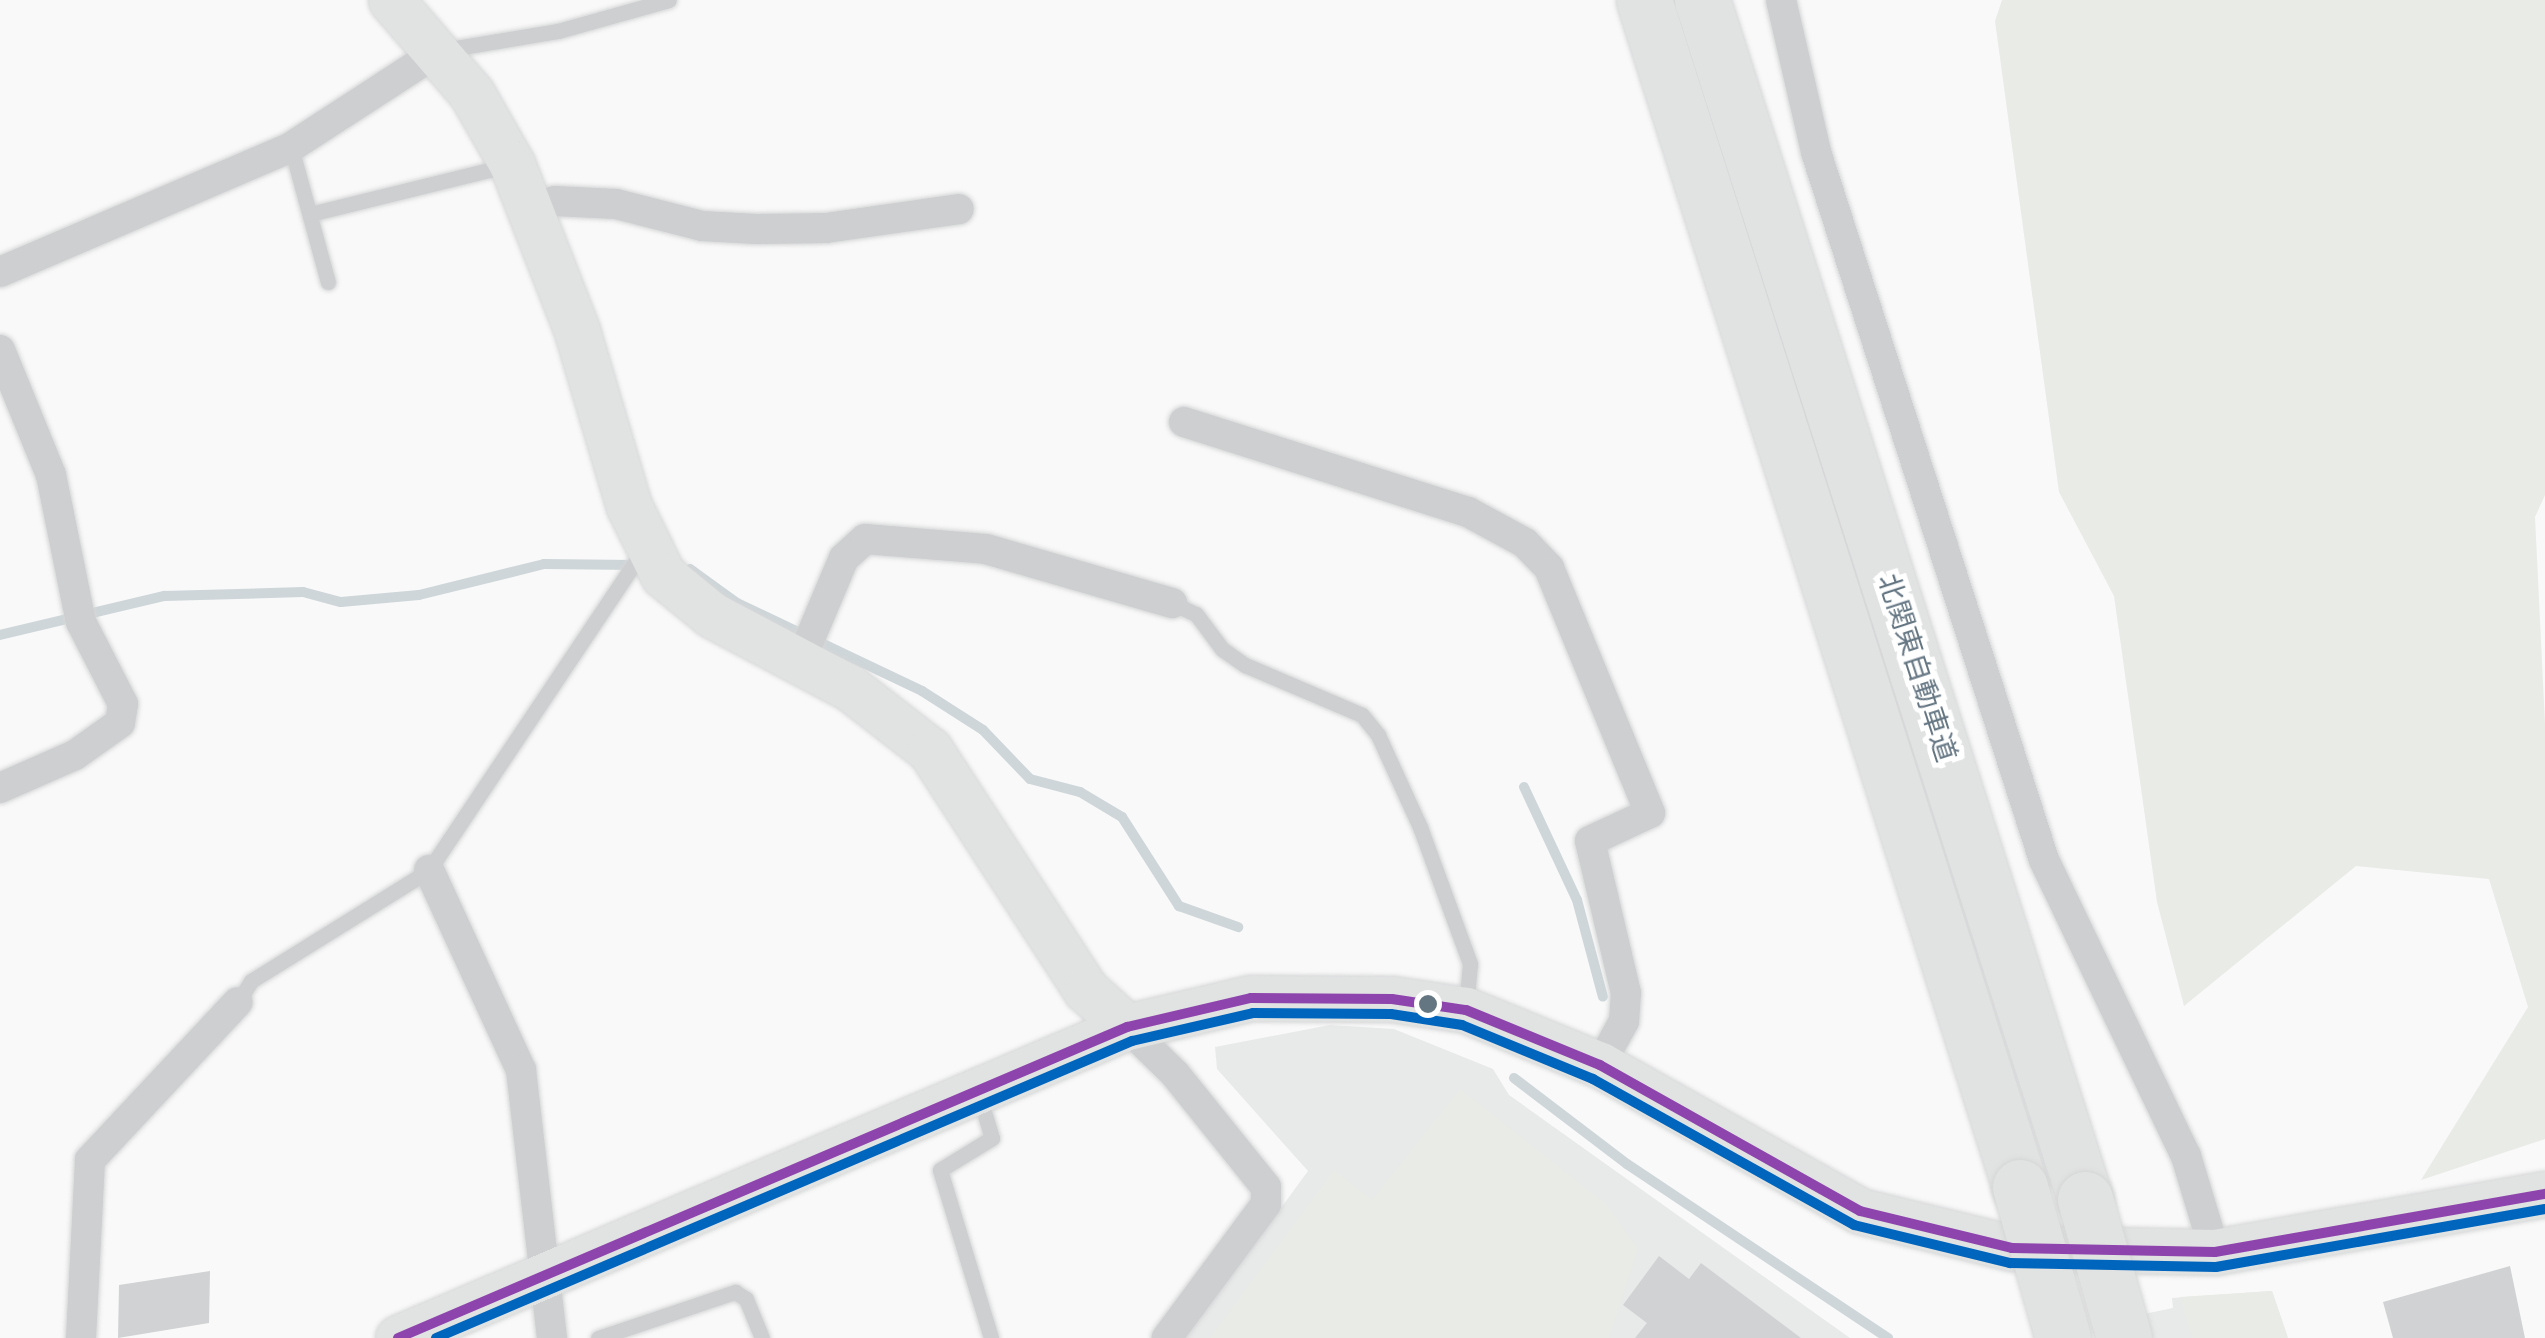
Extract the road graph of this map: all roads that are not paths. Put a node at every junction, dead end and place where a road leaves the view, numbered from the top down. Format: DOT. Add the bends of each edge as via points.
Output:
graph roads {
  1 [pos="391,0"];
  2 [pos="668,0"];
  3 [pos="1644,0"];
  4 [pos="1702,0"];
  5 [pos="1781,0"];
  6 [pos="439,51"];
  7 [pos="291,147"];
  8 [pos="512,164"];
  9 [pos="532,208"];
  10 [pos="959,208"];
  11 [pos="310,214"];
  12 [pos="0,272"];
  13 [pos="328,282"];
  14 [pos="0,350"];
  15 [pos="1184,422"];
  16 [pos="645,548"];
  17 [pos="1172,603"];
  18 [pos="800,662"];
  19 [pos="0,788"];
  20 [pos="429,870"];
  21 [pos="238,1002"];
  22 [pos="1466,1010"];
  23 [pos="1128,1027"];
  24 [pos="1600,1066"];
  25 [pos="977,1092"];
  26 [pos="2545,1194"];
  27 [pos="2216,1252"];
  28 [pos="545,1278"];
  29 [pos="81,1338"];
  30 [pos="398,1338"];
  31 [pos="552,1338"];
  32 [pos="598,1338"];
  33 [pos="762,1338"];
  34 [pos="992,1338"];
  35 [pos="1167,1338"];
  36 [pos="2063,1338"];
  37 [pos="2124,1338"];
  1 -- 6 [label="street"];
  2 -- 6 [label="lane" via="558,31"];
  3 -- 36 [label="highway, 北関東自動車道, bridge"];
  4 -- 37 [label="highway, 北関東自動車道, bridge"];
  5 -- 27 [label="street" via="1821,171 2044,860 2186,1156"];
  6 -- 7 [label="street"];
  6 -- 8 [label="street"];
  7 -- 11 [label="lane"];
  7 -- 12 [label="street"];
  8 -- 9 [label="street"];
  8 -- 11 [label="lane"];
  9 -- 10 [label="street" via="555,201 616,204 702,226 756,229 826,228"];
  9 -- 16 [label="street"];
  11 -- 13 [label="lane"];
  14 -- 19 [label="street" via="51,475 81,622 123,704 120,723 75,755"];
  15 -- 24 [label="street" via="1468,512 1525,543 1548,568 1650,813 1590,842 1626,993 1624,1021"];
  16 -- 18 [label="street" via="684,595"];
  16 -- 20 [label="lane"];
  17 -- 18 [label="street" via="1003,553 865,539 844,558"];
  17 -- 22 [label="lane" via="1196,614 1222,649 1246,665 1362,715 1378,734 1470,964"];
  18 -- 23 [label="street" via="894,718 930,750 1086,990"];
  20 -- 21 [label="lane" via="251,981"];
  20 -- 28 [label="street" via="520,1070"];
  21 -- 29 [label="street" via="90,1160"];
  22 -- 23 [label="street" via="1316,995 1233,1002"];
  22 -- 24 [label="street"];
  23 -- 25 [label="street"];
  23 -- 35 [label="street" via="1266,1187 1266,1204"];
  24 -- 27 [label="street" via="1796,1179 1860,1211 1924,1231 2012,1248"];
  25 -- 28 [label="street"];
  25 -- 34 [label="lane" via="992,1138 940,1170"];
  26 -- 27 [label="street"];
  28 -- 30 [label="street"];
  28 -- 31 [label="street"];
  32 -- 33 [label="lane" via="735,1292 746,1299"];
}
